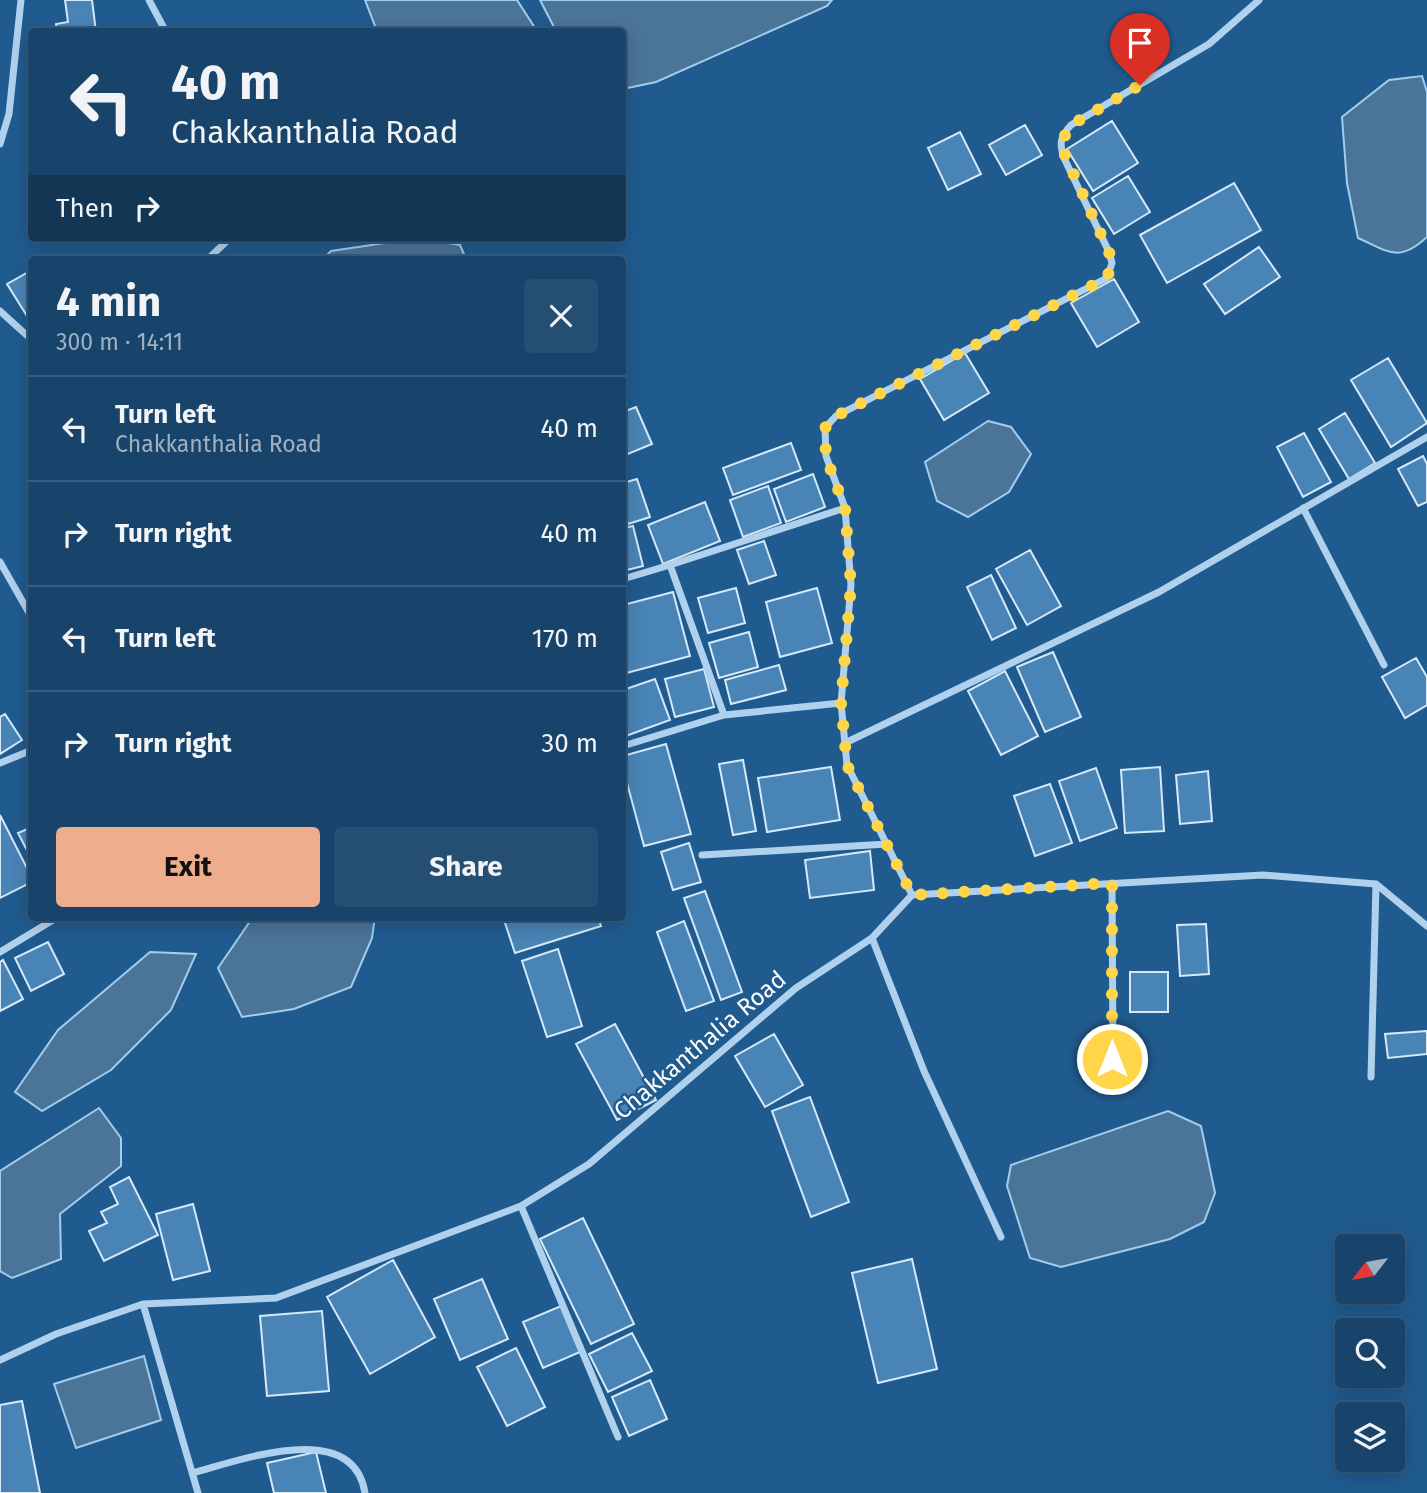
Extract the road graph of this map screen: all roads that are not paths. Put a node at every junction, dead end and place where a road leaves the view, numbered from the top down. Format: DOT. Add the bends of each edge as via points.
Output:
graph roads {
  1 [pos="21,0"];
  2 [pos="149,0"];
  3 [pos="1259,0"];
  4 [pos="164,28"];
  5 [pos="0,144"];
  6 [pos="226,242"];
  7 [pos="211,256"];
  8 [pos="0,312"];
  9 [pos="28,336"];
  10 [pos="1427,436"];
  11 [pos="845,508"];
  12 [pos="1303,508"];
  13 [pos="0,562"];
  14 [pos="670,565"];
  15 [pos="626,578"];
  16 [pos="28,611"];
  17 [pos="1384,665"];
  18 [pos="841,703"];
  19 [pos="724,715"];
  20 [pos="845,743"];
  21 [pos="626,745"];
  22 [pos="28,752"];
  23 [pos="0,763"];
  24 [pos="887,844"];
  25 [pos="702,855"];
  26 [pos="1112,883"];
  27 [pos="1376,884"];
  28 [pos="912,895"];
  29 [pos="51,921"];
  30 [pos="1427,926"];
  31 [pos="872,938"];
  32 [pos="0,952"];
  33 [pos="1112,1059"];
  34 [pos="1371,1077"];
  35 [pos="521,1206"];
  36 [pos="1001,1237"];
  37 [pos="143,1304"];
  38 [pos="0,1360"];
  39 [pos="618,1437"];
  40 [pos="192,1473"];
  41 [pos="198,1493"];
  42 [pos="365,1493"];
  1 -- 5 [label="street" via="9,114"];
  2 -- 4 [label="street"];
  3 -- 11 [label="street" via="1209,44 1063,134 1064,158 1109,252 1111,271 1100,283 836,416 825,428 824,442"];
  6 -- 7 [label="street"];
  8 -- 9 [label="street"];
  10 -- 12 [label="street"];
  11 -- 14 [label="street"];
  11 -- 18 [label="street" via="851,585"];
  12 -- 17 [label="street"];
  12 -- 20 [label="street" via="1159,592"];
  13 -- 16 [label="street"];
  14 -- 15 [label="street"];
  14 -- 19 [label="street"];
  18 -- 19 [label="street"];
  18 -- 20 [label="street"];
  19 -- 21 [label="street"];
  20 -- 24 [label="street" via="847,765"];
  22 -- 23 [label="street"];
  24 -- 25 [label="street"];
  24 -- 28 [label="street"];
  26 -- 27 [label="street" via="1263,875"];
  26 -- 28 [label="street"];
  26 -- 33 [label="street"];
  27 -- 30 [label="street"];
  27 -- 34 [label="street"];
  28 -- 31 [label="street, Chakkanthalia Road"];
  29 -- 32 [label="street"];
  31 -- 35 [label="street, Chakkanthalia Road" via="796,988 589,1164"];
  31 -- 36 [label="street" via="924,1071"];
  35 -- 37 [label="street, Chakkanthalia Road" via="276,1298"];
  35 -- 39 [label="street"];
  37 -- 38 [label="street, Chakkanthalia Road" via="56,1334"];
  37 -- 40 [label="street"];
  40 -- 41 [label="street"];
  40 -- 42 [label="street" via="278,1450 326,1450 351,1463"];
}
